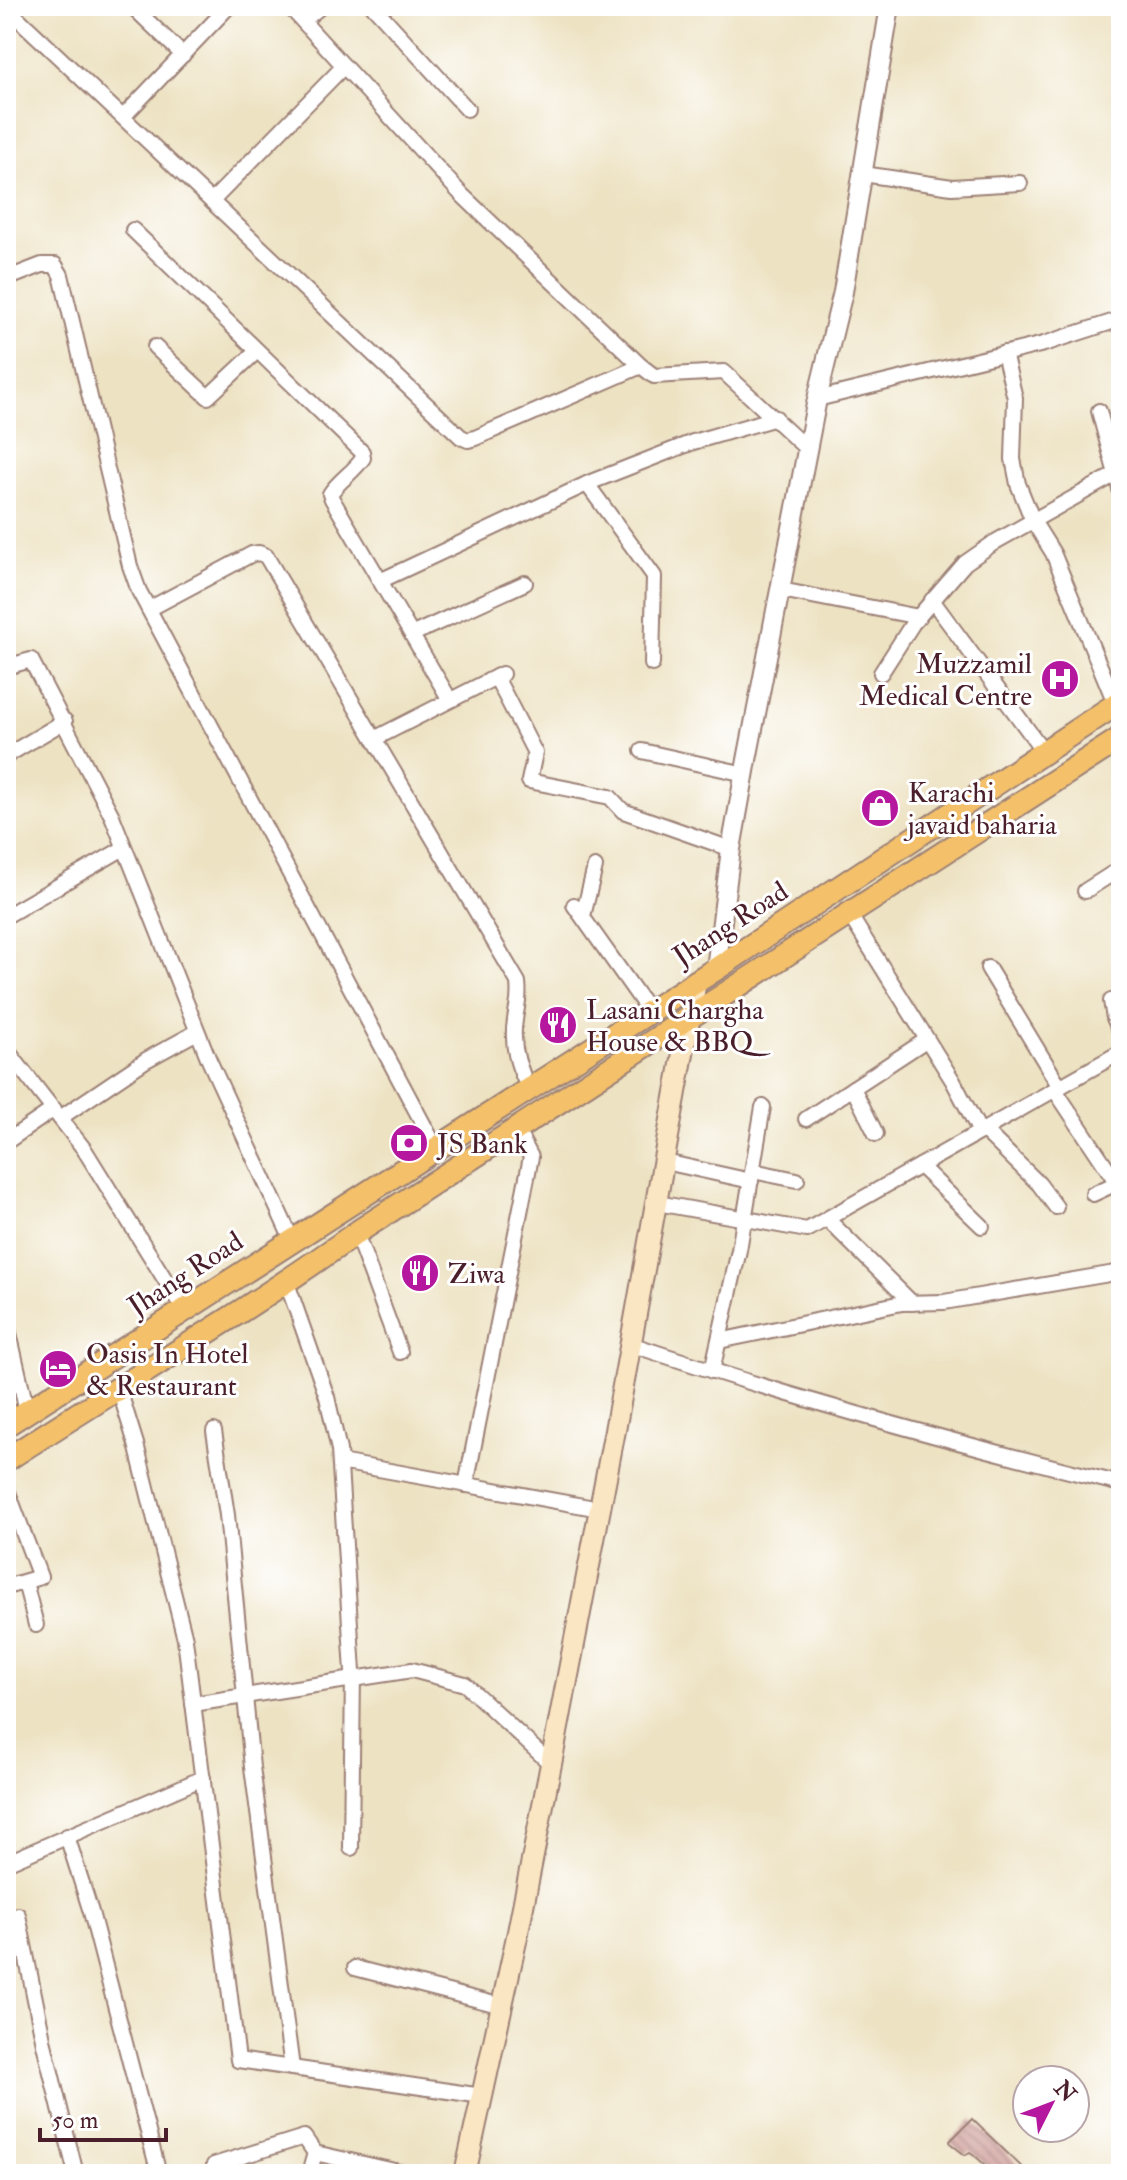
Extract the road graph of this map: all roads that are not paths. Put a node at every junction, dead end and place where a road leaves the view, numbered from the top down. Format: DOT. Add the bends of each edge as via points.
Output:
graph roads {
  1 [pos="132,6"];
  2 [pos="229,6"];
  3 [pos="289,6"];
  4 [pos="321,6"];
  5 [pos="373,6"];
  6 [pos="890,6"];
  7 [pos="6,7"];
  8 [pos="303,21"];
  9 [pos="183,55"];
  10 [pos="344,66"];
  11 [pos="467,109"];
  12 [pos="123,117"];
  13 [pos="863,174"];
  14 [pos="1020,183"];
  15 [pos="212,201"];
  16 [pos="133,230"];
  17 [pos="6,279"];
  18 [pos="1121,319"];
  19 [pos="155,347"];
  20 [pos="257,351"];
  21 [pos="1004,353"];
  22 [pos="641,366"];
  23 [pos="817,399"];
  24 [pos="1099,411"];
  25 [pos="776,418"];
  26 [pos="808,450"];
  27 [pos="1117,469"];
  28 [pos="587,484"];
  29 [pos="1121,493"];
  30 [pos="1033,521"];
  31 [pos="382,580"];
  32 [pos="525,583"];
  33 [pos="781,590"];
  34 [pos="932,600"];
  35 [pos="149,609"];
  36 [pos="919,617"];
  37 [pos="413,634"];
  38 [pos="652,664"];
  39 [pos="6,667"];
  40 [pos="881,673"];
  41 [pos="450,700"];
  42 [pos="1119,703"];
  43 [pos="65,721"];
  44 [pos="1121,738"];
  45 [pos="374,739"];
  46 [pos="642,751"];
  47 [pos="1044,752"];
  48 [pos="6,756"];
  49 [pos="745,774"];
  50 [pos="124,848"];
  51 [pos="731,849"];
  52 [pos="595,867"];
  53 [pos="1121,868"];
  54 [pos="1085,891"];
  55 [pos="7,914"];
  56 [pos="849,914"];
  57 [pos="988,968"];
  58 [pos="716,969"];
  59 [pos="696,981"];
  60 [pos="1111,1001"];
  61 [pos="649,1011"];
  62 [pos="690,1016"];
  63 [pos="197,1032"];
  64 [pos="1121,1033"];
  65 [pos="926,1040"];
  66 [pos="6,1049"];
  67 [pos="1121,1052"];
  68 [pos="529,1088"];
  69 [pos="853,1088"];
  70 [pos="1058,1088"];
  71 [pos="763,1107"];
  72 [pos="57,1114"];
  73 [pos="806,1119"];
  74 [pos="516,1129"];
  75 [pos="982,1131"];
  76 [pos="876,1134"];
  77 [pos="6,1142"];
  78 [pos="436,1148"];
  79 [pos="665,1162"];
  80 [pos="920,1166"];
  81 [pos="752,1176"];
  82 [pos="797,1180"];
  83 [pos="1120,1182"];
  84 [pos="1093,1194"];
  85 [pos="657,1203"];
  86 [pos="1056,1207"];
  87 [pos="745,1218"];
  88 [pos="827,1219"];
  89 [pos="982,1226"];
  90 [pos="356,1233"];
  91 [pos="292,1240"];
  92 [pos="1121,1272"];
  93 [pos="287,1283"];
  94 [pos="912,1303"];
  95 [pos="184,1310"];
  96 [pos="6,1320"];
  97 [pos="719,1341"];
  98 [pos="630,1344"];
  99 [pos="400,1352"];
  100 [pos="712,1371"];
  101 [pos="118,1386"];
  102 [pos="27,1411"];
  103 [pos="6,1425"];
  104 [pos="214,1431"];
  105 [pos="6,1460"];
  106 [pos="340,1462"];
  107 [pos="1121,1484"];
  108 [pos="466,1485"];
  109 [pos="6,1487"];
  110 [pos="600,1509"];
  111 [pos="25,1582"];
  112 [pos="6,1587"];
  113 [pos="36,1625"];
  114 [pos="353,1680"];
  115 [pos="245,1694"];
  116 [pos="193,1704"];
  117 [pos="551,1764"];
  118 [pos="203,1778"];
  119 [pos="67,1836"];
  120 [pos="351,1848"];
  121 [pos="6,1863"];
  122 [pos="18,1915"];
  123 [pos="355,1968"];
  124 [pos="502,2006"];
  125 [pos="292,2068"];
  126 [pos="482,2096"];
  127 [pos="315,2153"];
  128 [pos="76,2174"];
  129 [pos="159,2174"];
  130 [pos="217,2174"];
  131 [pos="309,2174"];
  132 [pos="408,2174"];
  133 [pos="465,2174"];
  1 -- 9 [label="street"];
  2 -- 9 [label="street"];
  3 -- 8 [label="street"];
  4 -- 8 [label="street"];
  5 -- 11 [label="street"];
  6 -- 13 [label="street"];
  7 -- 12 [label="street"];
  8 -- 10 [label="street"];
  9 -- 12 [label="street"];
  10 -- 15 [label="street"];
  10 -- 22 [label="street" via="461,194"];
  12 -- 15 [label="street"];
  13 -- 14 [label="street" via="952,187"];
  13 -- 23 [label="street" via="843,292"];
  15 -- 22 [label="street" via="468,440"];
  16 -- 20 [label="street"];
  17 -- 35 [label="street" via="42,265 55,265 61,275 130,566"];
  18 -- 21 [label="street"];
  19 -- 20 [label="street" via="208,397"];
  20 -- 31 [label="street" via="362,452 359,465 330,494"];
  21 -- 23 [label="street"];
  21 -- 30 [label="street" via="1015,398 1013,459"];
  22 -- 25 [label="street" via="654,376 724,372"];
  23 -- 26 [label="street"];
  24 -- 27 [label="street"];
  25 -- 26 [label="street"];
  25 -- 28 [label="street" via="693,442"];
  26 -- 33 [label="street"];
  27 -- 29 [label="street"];
  27 -- 30 [label="street"];
  28 -- 31 [label="street"];
  28 -- 38 [label="street" via="654,576"];
  30 -- 34 [label="street" via="965,563"];
  30 -- 42 [label="street" via="1053,553"];
  31 -- 37 [label="street"];
  32 -- 37 [label="street"];
  33 -- 36 [label="street"];
  33 -- 49 [label="street"];
  34 -- 36 [label="street"];
  34 -- 47 [label="street"];
  35 -- 45 [label="street" via="252,554 266,556"];
  35 -- 78 [label="street"];
  36 -- 40 [label="street"];
  37 -- 41 [label="street"];
  39 -- 43 [label="street" via="31,660"];
  41 -- 45 [label="street"];
  41 -- 51 [label="street" via="500,675 535,753 529,781 610,797 623,811"];
  42 -- 47 [label="main road, Jhang Road"];
  43 -- 48 [label="street"];
  43 -- 50 [label="street"];
  44 -- 56 [label="main road, Jhang Road"];
  45 -- 68 [label="street" via="518,982 517,1067"];
  46 -- 49 [label="street"];
  47 -- 58 [label="main road, Jhang Road"];
  49 -- 51 [label="street"];
  50 -- 55 [label="street"];
  50 -- 63 [label="street"];
  51 -- 58 [label="street"];
  52 -- 61 [label="street" via="578,910"];
  53 -- 54 [label="street"];
  56 -- 62 [label="main road, Jhang Road"];
  56 -- 65 [label="street"];
  57 -- 70 [label="street"];
  58 -- 59 [label="main road, Jhang Road"];
  59 -- 61 [label="main road, Jhang Road"];
  59 -- 62 [label="main road"];
  60 -- 64 [label="street"];
  61 -- 68 [label="main road, Jhang Road"];
  62 -- 74 [label="main road, Jhang Road"];
  62 -- 79 [label="main road"];
  63 -- 72 [label="street"];
  63 -- 91 [label="street"];
  65 -- 69 [label="street"];
  65 -- 75 [label="street"];
  66 -- 72 [label="street"];
  67 -- 70 [label="street"];
  68 -- 78 [label="main road, Jhang Road"];
  69 -- 73 [label="street"];
  69 -- 76 [label="street"];
  70 -- 75 [label="street"];
  70 -- 83 [label="street"];
  71 -- 81 [label="street"];
  72 -- 77 [label="street"];
  72 -- 95 [label="street"];
  74 -- 90 [label="main road, Jhang Road"];
  74 -- 108 [label="street" via="531,1157"];
  75 -- 80 [label="street"];
  75 -- 86 [label="street"];
  78 -- 91 [label="main road, Jhang Road"];
  79 -- 81 [label="street"];
  79 -- 85 [label="main road"];
  80 -- 88 [label="street"];
  80 -- 89 [label="street"];
  81 -- 82 [label="street"];
  81 -- 87 [label="street"];
  83 -- 84 [label="street"];
  85 -- 87 [label="street"];
  85 -- 98 [label="main road"];
  87 -- 88 [label="street" via="807,1230"];
  87 -- 97 [label="street"];
  88 -- 94 [label="street"];
  90 -- 93 [label="main road, Jhang Road"];
  90 -- 99 [label="street"];
  91 -- 95 [label="main road, Jhang Road"];
  92 -- 94 [label="street"];
  93 -- 101 [label="main road, Jhang Road"];
  93 -- 106 [label="street" via="327,1397"];
  94 -- 97 [label="street"];
  95 -- 102 [label="main road, Jhang Road"];
  96 -- 102 [label="street"];
  97 -- 100 [label="street"];
  98 -- 100 [label="street"];
  98 -- 110 [label="main road"];
  100 -- 107 [label="street" via="975,1448"];
  101 -- 105 [label="main road, Jhang Road"];
  101 -- 116 [label="street" via="185,1639"];
  102 -- 103 [label="main road, Jhang Road"];
  104 -- 115 [label="street"];
  106 -- 108 [label="street"];
  106 -- 114 [label="street"];
  108 -- 110 [label="street"];
  109 -- 111 [label="street" via="40,1577"];
  110 -- 117 [label="main road"];
  111 -- 112 [label="street"];
  111 -- 113 [label="street"];
  114 -- 115 [label="street"];
  114 -- 117 [label="street" via="412,1670 465,1684"];
  114 -- 120 [label="street"];
  115 -- 116 [label="street"];
  115 -- 125 [label="street"];
  116 -- 118 [label="street"];
  117 -- 124 [label="main road"];
  118 -- 119 [label="street"];
  118 -- 125 [label="street" via="238,2060"];
  119 -- 121 [label="street"];
  119 -- 129 [label="street"];
  122 -- 128 [label="street"];
  123 -- 124 [label="street"];
  124 -- 126 [label="main road"];
  125 -- 126 [label="street"];
  126 -- 133 [label="main road"];
  127 -- 130 [label="street" via="304,2137 214,2165"];
  127 -- 131 [label="street"];
  127 -- 132 [label="street"];
}
